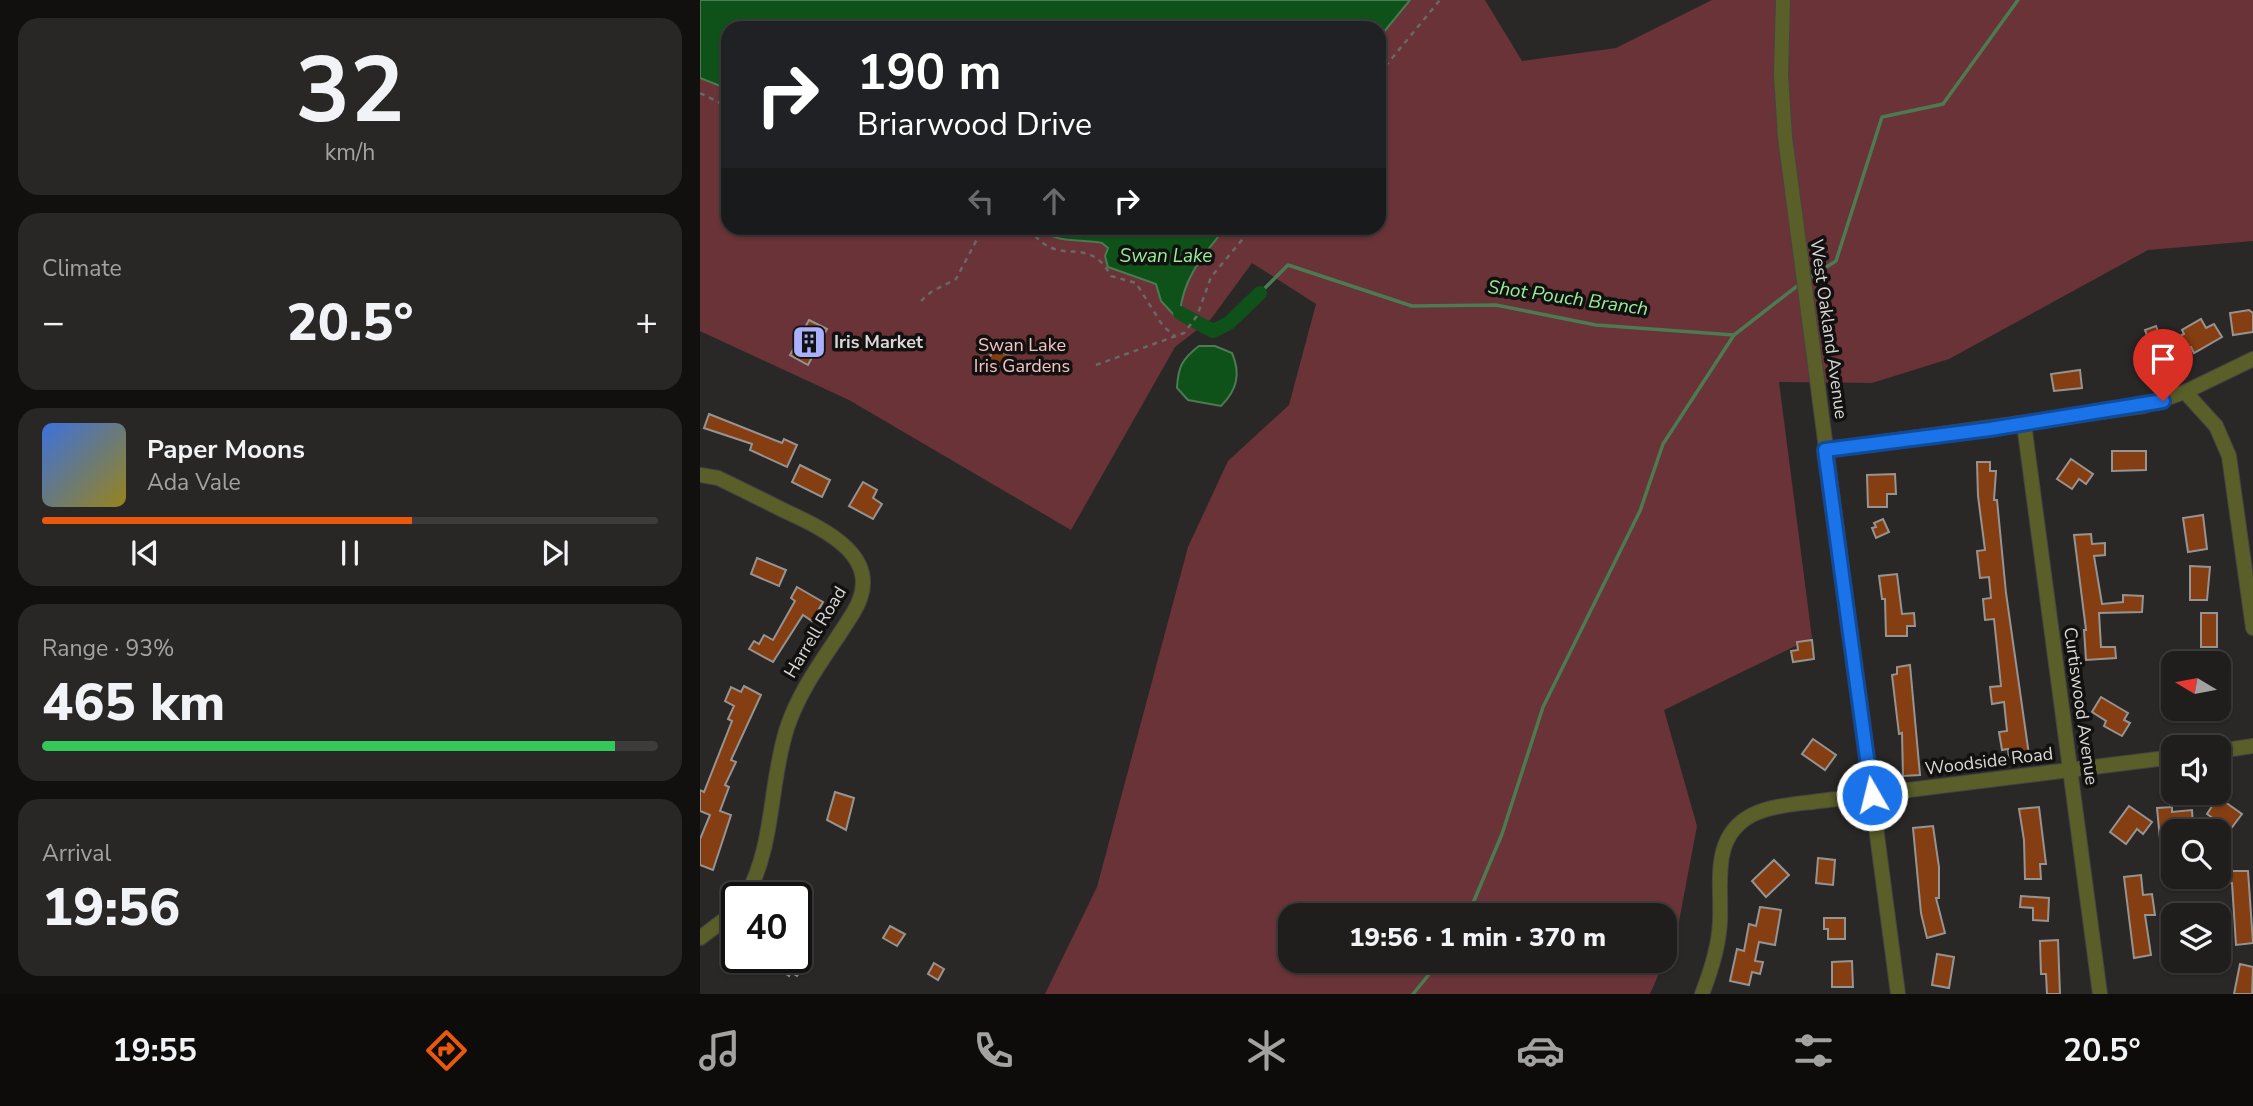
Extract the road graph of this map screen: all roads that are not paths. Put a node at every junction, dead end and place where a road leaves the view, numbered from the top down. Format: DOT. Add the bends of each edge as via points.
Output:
graph roads {
  1 [pos="1783,0"];
  2 [pos="2253,359"];
  3 [pos="2185,392"];
  4 [pos="2024,424"];
  5 [pos="1825,450"];
  6 [pos="700,475"];
  7 [pos="2253,628"];
  8 [pos="2253,746"];
  9 [pos="2231,749"];
  10 [pos="2161,759"];
  11 [pos="2070,770"];
  12 [pos="1872,795"];
  13 [pos="753,882"];
  14 [pos="721,922"];
  15 [pos="700,938"];
  16 [pos="1702,994"];
  17 [pos="1898,994"];
  18 [pos="2100,994"];
  1 -- 5 [label="street, West Oakland Avenue" via="1782,107"];
  2 -- 3 [label="street"];
  3 -- 4 [label="street" via="2144,406"];
  3 -- 7 [label="street" via="2216,426 2229,456"];
  4 -- 5 [label="street"];
  4 -- 11 [label="street, Curtiswood Avenue"];
  5 -- 12 [label="street, West Oakland Avenue"];
  6 -- 13 [label="street, Harrell Road" via="726,482 827,532 854,556 863,583 854,611 808,680 788,724"];
  8 -- 9 [label="street"];
  10 -- 11 [label="street, Woodside Road"];
  11 -- 12 [label="street, Woodside Road"];
  11 -- 18 [label="street, Curtiswood Avenue"];
  12 -- 16 [label="street, Woodside Road" via="1761,811 1736,828 1719,866 1717,945"];
  12 -- 17 [label="street, West Oakland Avenue"];
  14 -- 15 [label="street"];
}
